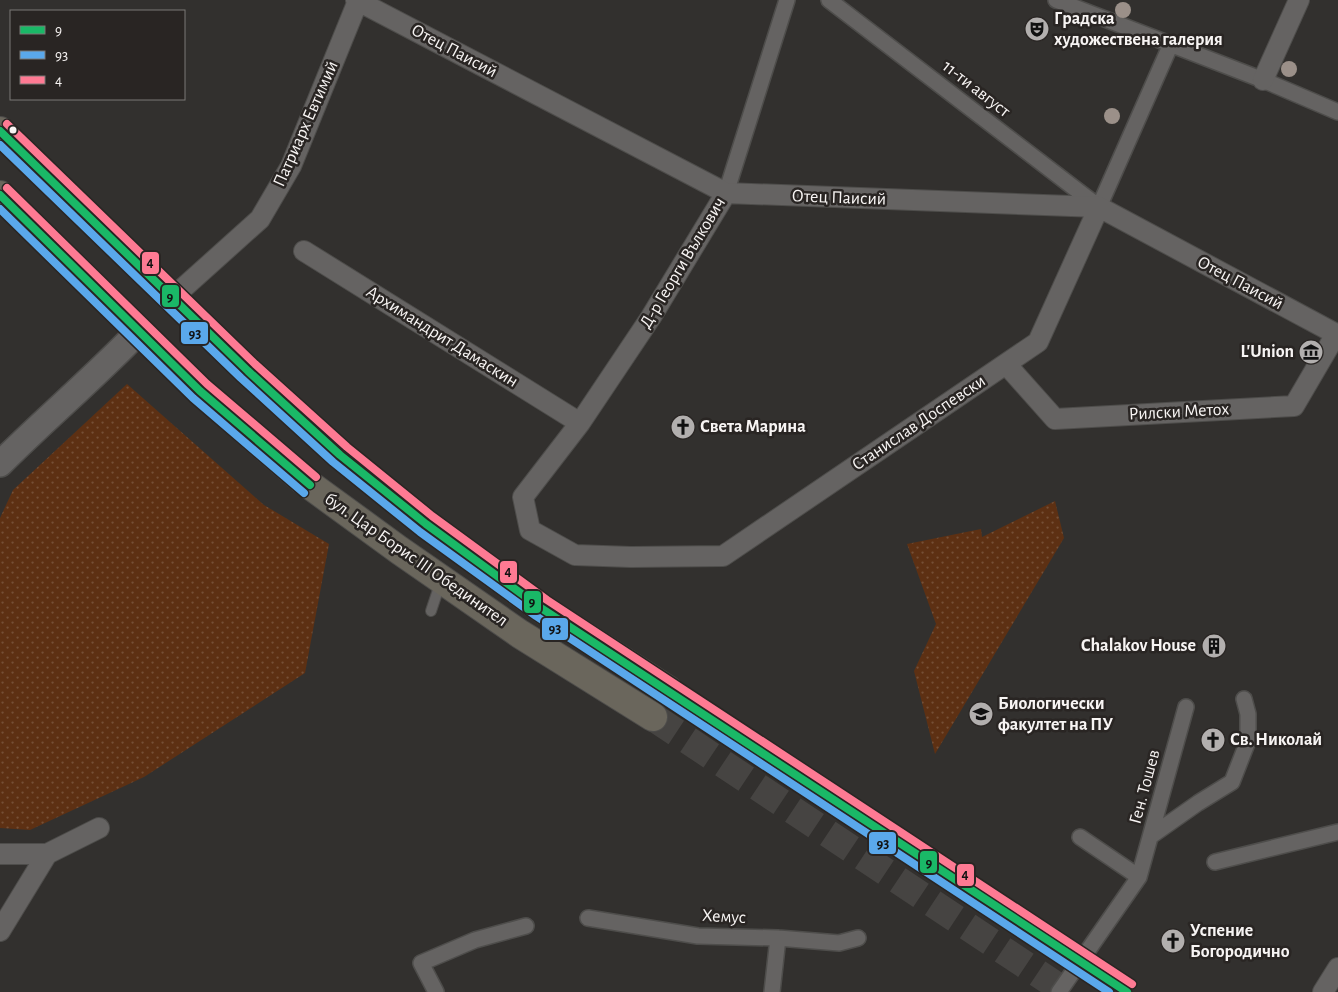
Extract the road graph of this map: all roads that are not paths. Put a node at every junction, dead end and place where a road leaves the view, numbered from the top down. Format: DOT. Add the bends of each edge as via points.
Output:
graph roads {
  1 [pos="357,0"];
  2 [pos="787,0"];
  3 [pos="829,0"];
  4 [pos="1056,0"];
  5 [pos="1299,0"];
  6 [pos="1171,44"];
  7 [pos="1263,80"];
  8 [pos="1338,112"];
  9 [pos="0,131"];
  10 [pos="726,193"];
  11 [pos="0,195"];
  12 [pos="1099,207"];
  13 [pos="304,251"];
  14 [pos="172,298"];
  15 [pos="139,331"];
  16 [pos="1337,335"];
  17 [pos="1006,364"];
  18 [pos="580,423"];
  19 [pos="0,464"];
  20 [pos="523,496"];
  21 [pos="442,580"];
  22 [pos="431,610"];
  23 [pos="668,690"];
  24 [pos="1244,699"];
  25 [pos="1186,707"];
  26 [pos="653,717"];
  27 [pos="99,828"];
  28 [pos="1338,832"];
  29 [pos="1151,836"];
  30 [pos="1080,837"];
  31 [pos="0,854"];
  32 [pos="47,854"];
  33 [pos="1215,862"];
  34 [pos="1138,877"];
  35 [pos="588,918"];
  36 [pos="526,926"];
  37 [pos="0,931"];
  38 [pos="778,938"];
  39 [pos="858,938"];
  40 [pos="1338,968"];
  41 [pos="436,992"];
  42 [pos="772,992"];
  43 [pos="1059,992"];
  44 [pos="1323,992"];
  1 -- 10 [label="street, Отец Паисий"];
  1 -- 14 [label="street, Патриарх Евтимий" via="291,166 260,219"];
  2 -- 10 [label="street, Д-р Георги Вълкович"];
  3 -- 12 [label="street, 11-ти август"];
  4 -- 6 [label="street"];
  5 -- 7 [label="street"];
  6 -- 7 [label="street"];
  6 -- 12 [label="street, Станислав Доспевски"];
  7 -- 8 [label="street"];
  9 -- 14 [label="main road, бул. Цар Борис III Обединител"];
  10 -- 12 [label="street, Отец Паисий"];
  10 -- 18 [label="street, Д-р Георги Вълкович" via="651,318"];
  11 -- 15 [label="main road, бул. Цар Борис III Обединител"];
  12 -- 16 [label="street, Отец Паисий"];
  12 -- 17 [label="street, Станислав Доспевски" via="1038,342"];
  13 -- 18 [label="street, Архимандрит Дамаскин"];
  14 -- 23 [label="main road, бул. Цар Борис III Обединител" via="340,455 426,524 541,608"];
  15 -- 19 [label="street"];
  15 -- 21 [label="main road, бул. Цар Борис III Обединител" via="200,391 303,480"];
  16 -- 17 [label="street, Рилски Метох" via="1294,406 1055,419"];
  17 -- 20 [label="street, Станислав Доспевски" via="723,556 575,554 530,530"];
  18 -- 20 [label="street, Д-р Георги Вълкович"];
  21 -- 22 [label="lane"];
  21 -- 26 [label="main road, бул. Цар Борис III Обединител" via="520,634"];
  24 -- 29 [label="street" via="1248,714 1248,741 1232,782"];
  25 -- 29 [label="street, Ген. Тошев"];
  27 -- 32 [label="street"];
  28 -- 33 [label="street"];
  29 -- 34 [label="street, Ген. Тошев"];
  30 -- 34 [label="street"];
  31 -- 32 [label="street"];
  32 -- 37 [label="street"];
  34 -- 43 [label="street, Ген. Тошев"];
  35 -- 38 [label="street, Хемус" via="698,936"];
  36 -- 41 [label="street" via="475,940 421,963"];
  38 -- 39 [label="street, Хемус" via="838,943"];
  38 -- 42 [label="street"];
  40 -- 44 [label="street"];
}
